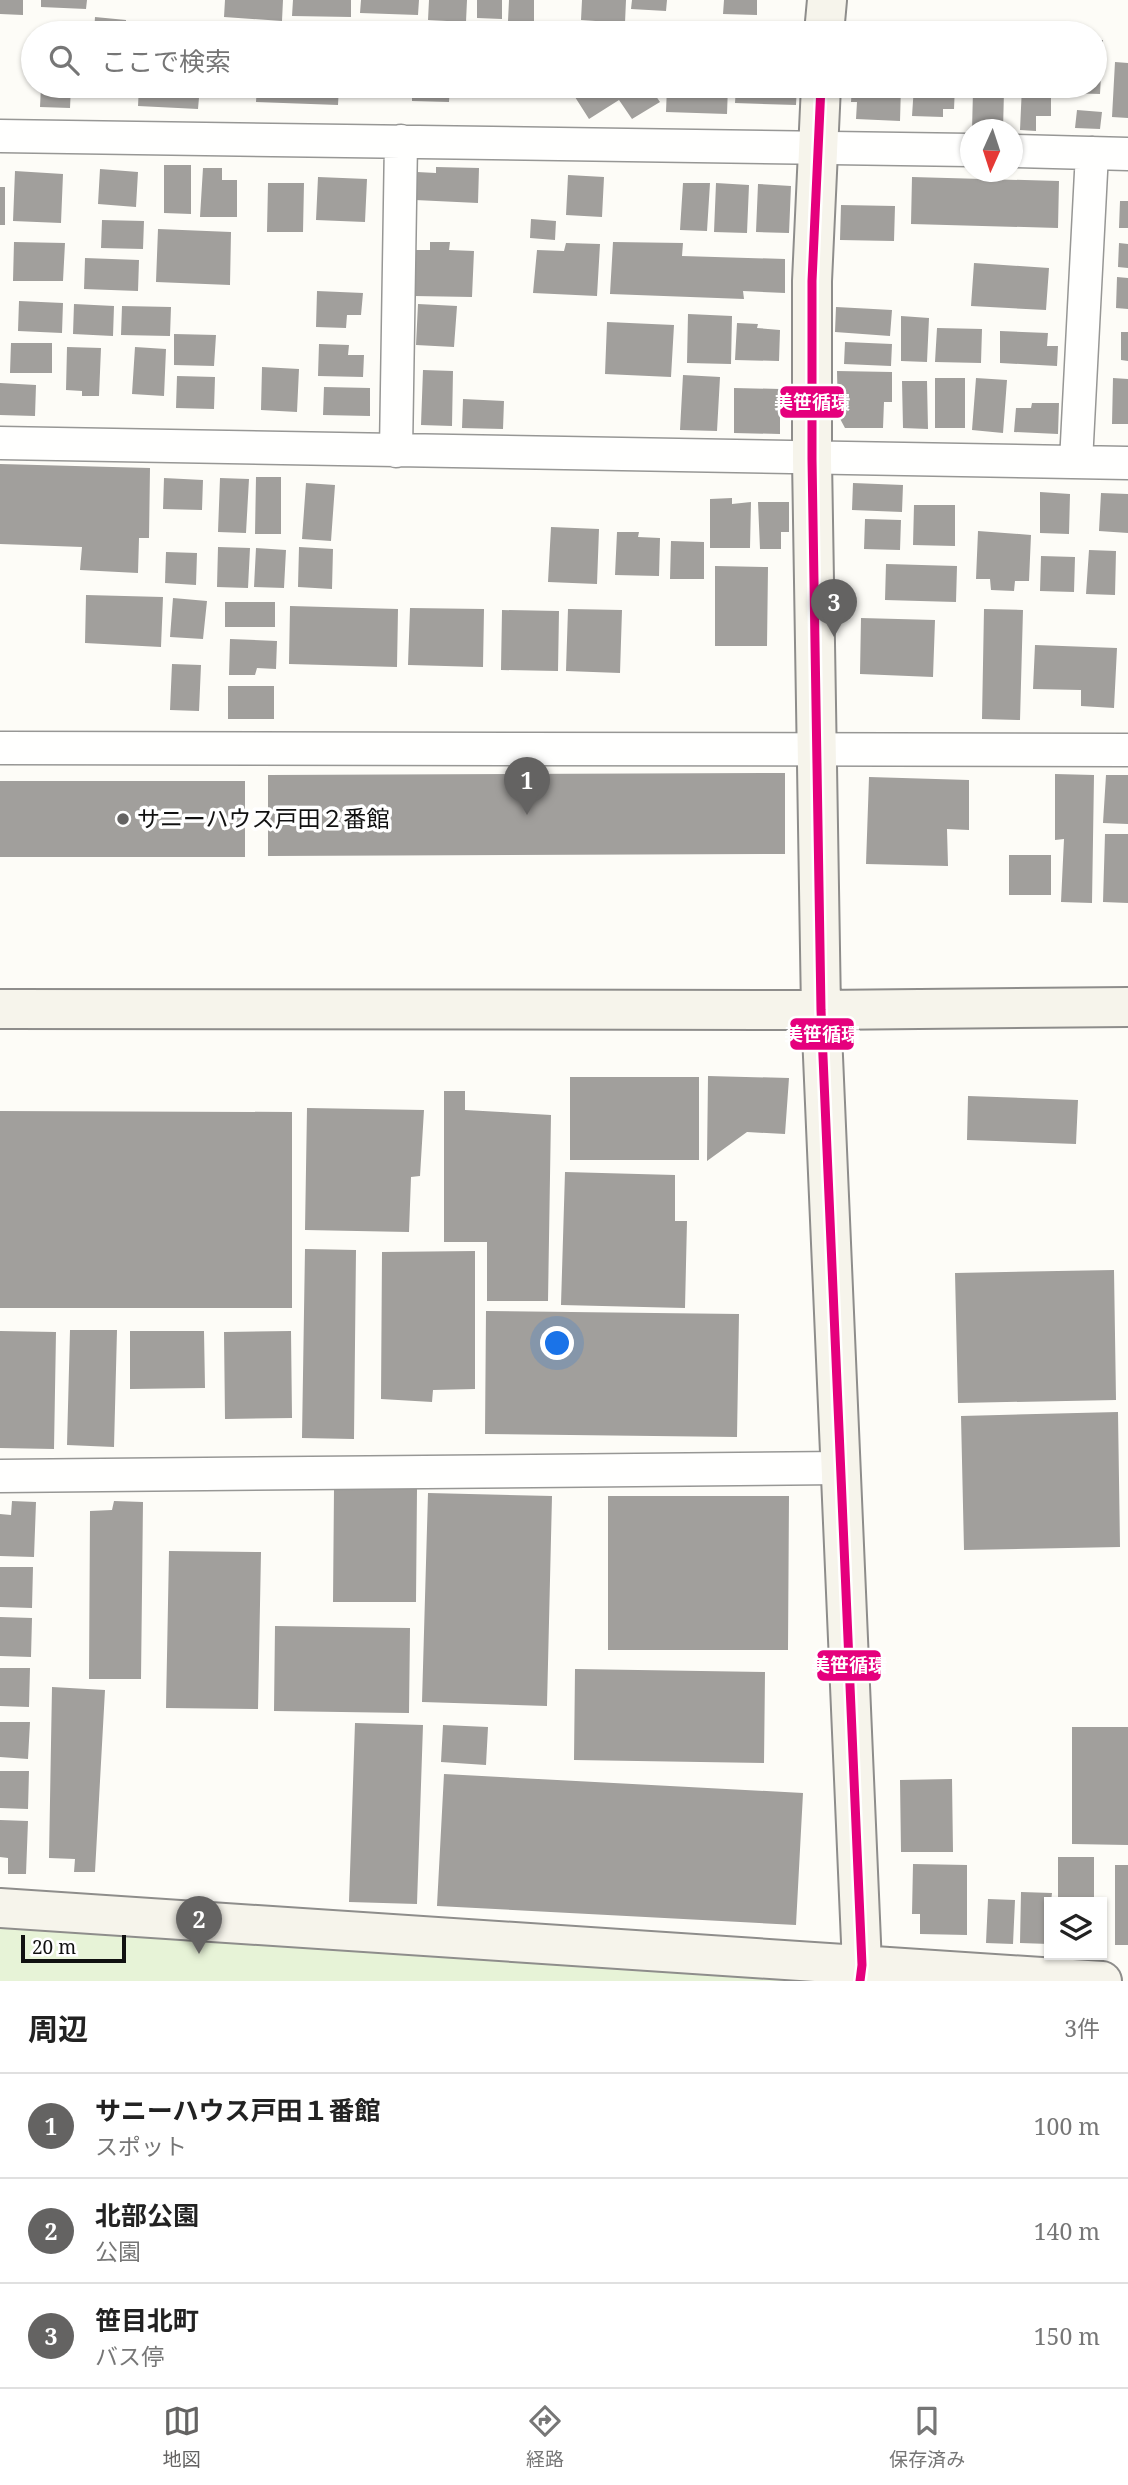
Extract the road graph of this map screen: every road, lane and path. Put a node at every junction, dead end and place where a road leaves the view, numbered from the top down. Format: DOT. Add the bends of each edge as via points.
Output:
graph roads {
  1 [pos="827,0"];
  2 [pos="825,21"];
  3 [pos="820,98"];
  4 [pos="0,136"];
  5 [pos="401,141"];
  6 [pos="817,146"];
  7 [pos="960,150"];
  8 [pos="1023,151"];
  9 [pos="1092,153"];
  10 [pos="1128,154"];
  11 [pos="0,443"];
  12 [pos="396,451"];
  13 [pos="812,458"];
  14 [pos="1076,463"];
  15 [pos="1128,463"];
  16 [pos="0,748"];
  17 [pos="817,750"];
  18 [pos="1128,750"];
  19 [pos="1128,1007"];
  20 [pos="0,1009"];
  21 [pos="821,1010"];
  22 [pos="841,1468"];
  23 [pos="0,1476"];
  24 [pos="0,1908"];
  25 [pos="861,1973"];
  26 [pos="1102,1981"];
  1 -- 2 [label="street"];
  3 -- 6 [label="street"];
  4 -- 5 [label="street"];
  5 -- 6 [label="street"];
  5 -- 12 [label="street"];
  6 -- 7 [label="street"];
  6 -- 13 [label="street"];
  8 -- 9 [label="street"];
  9 -- 10 [label="street"];
  9 -- 14 [label="street"];
  11 -- 12 [label="street"];
  12 -- 13 [label="street"];
  13 -- 14 [label="street"];
  13 -- 17 [label="street"];
  14 -- 15 [label="street"];
  16 -- 17 [label="street"];
  17 -- 18 [label="street"];
  17 -- 21 [label="street"];
  19 -- 21 [label="street"];
  20 -- 21 [label="street"];
  21 -- 22 [label="street"];
  22 -- 23 [label="street"];
  22 -- 25 [label="street"];
  24 -- 25 [label="street"];
  25 -- 26 [label="street"];
}
